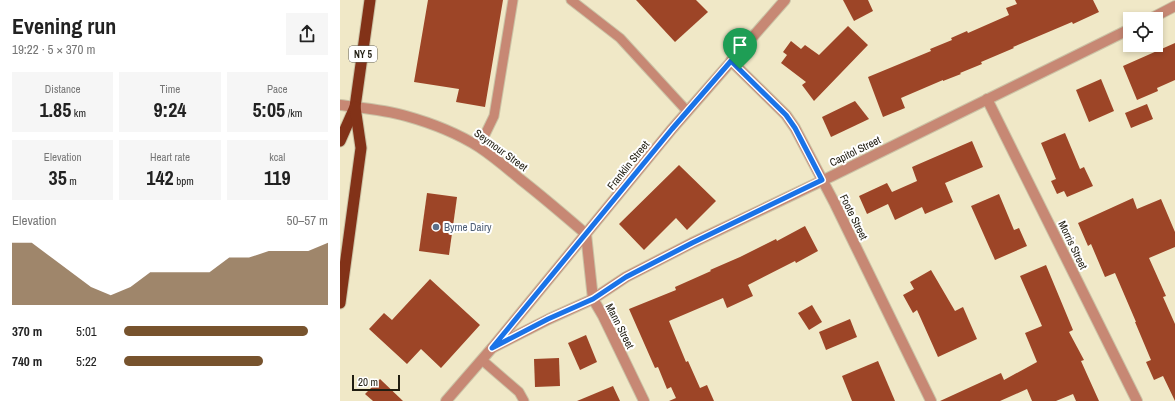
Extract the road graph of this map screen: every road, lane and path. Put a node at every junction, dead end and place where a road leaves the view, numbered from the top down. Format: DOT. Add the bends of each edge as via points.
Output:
graph roads {
  1 [pos="370,0"];
  2 [pos="513,0"];
  3 [pos="571,0"];
  4 [pos="785,0"];
  5 [pos="1175,6"];
  6 [pos="1163,12"];
  7 [pos="1123,32"];
  8 [pos="731,61"];
  9 [pos="987,99"];
  10 [pos="340,105"];
  11 [pos="355,107"];
  12 [pos="688,111"];
  13 [pos="340,141"];
  14 [pos="479,147"];
  15 [pos="822,180"];
  16 [pos="586,234"];
  17 [pos="593,299"];
  18 [pos="340,304"];
  19 [pos="492,348"];
  20 [pos="482,360"];
  21 [pos="446,401"];
  22 [pos="524,401"];
  23 [pos="644,401"];
  24 [pos="931,401"];
  25 [pos="1137,401"];
  1 -- 11 [label="highway, NY 5"];
  2 -- 14 [label="lane" via="494,116"];
  3 -- 12 [label="lane" via="620,38"];
  4 -- 8 [label="street, Franklin Street"];
  5 -- 6 [label="street"];
  7 -- 9 [label="street, Capitol Street"];
  8 -- 12 [label="street, Franklin Street"];
  8 -- 15 [label="street, Foote Street" via="786,115"];
  9 -- 15 [label="street, Capitol Street"];
  9 -- 25 [label="street, Morris Street"];
  10 -- 11 [label="street, Seymour Street"];
  11 -- 13 [label="highway, NY 5"];
  11 -- 14 [label="street, Seymour Street" via="407,116 453,133"];
  11 -- 18 [label="highway, NY 5" via="361,148"];
  12 -- 16 [label="street, Franklin Street"];
  14 -- 16 [label="street, Seymour Street"];
  15 -- 17 [label="street, Capitol Street" via="626,277"];
  15 -- 24 [label="street, Foote Street"];
  16 -- 17 [label="street, Mann Street"];
  16 -- 19 [label="street, Franklin Street"];
  17 -- 19 [label="street, Capitol Street"];
  17 -- 23 [label="street, Mann Street"];
  19 -- 20 [label="street, Franklin Street"];
  20 -- 21 [label="street, Franklin Street"];
  20 -- 22 [label="lane" via="519,392"];
}
